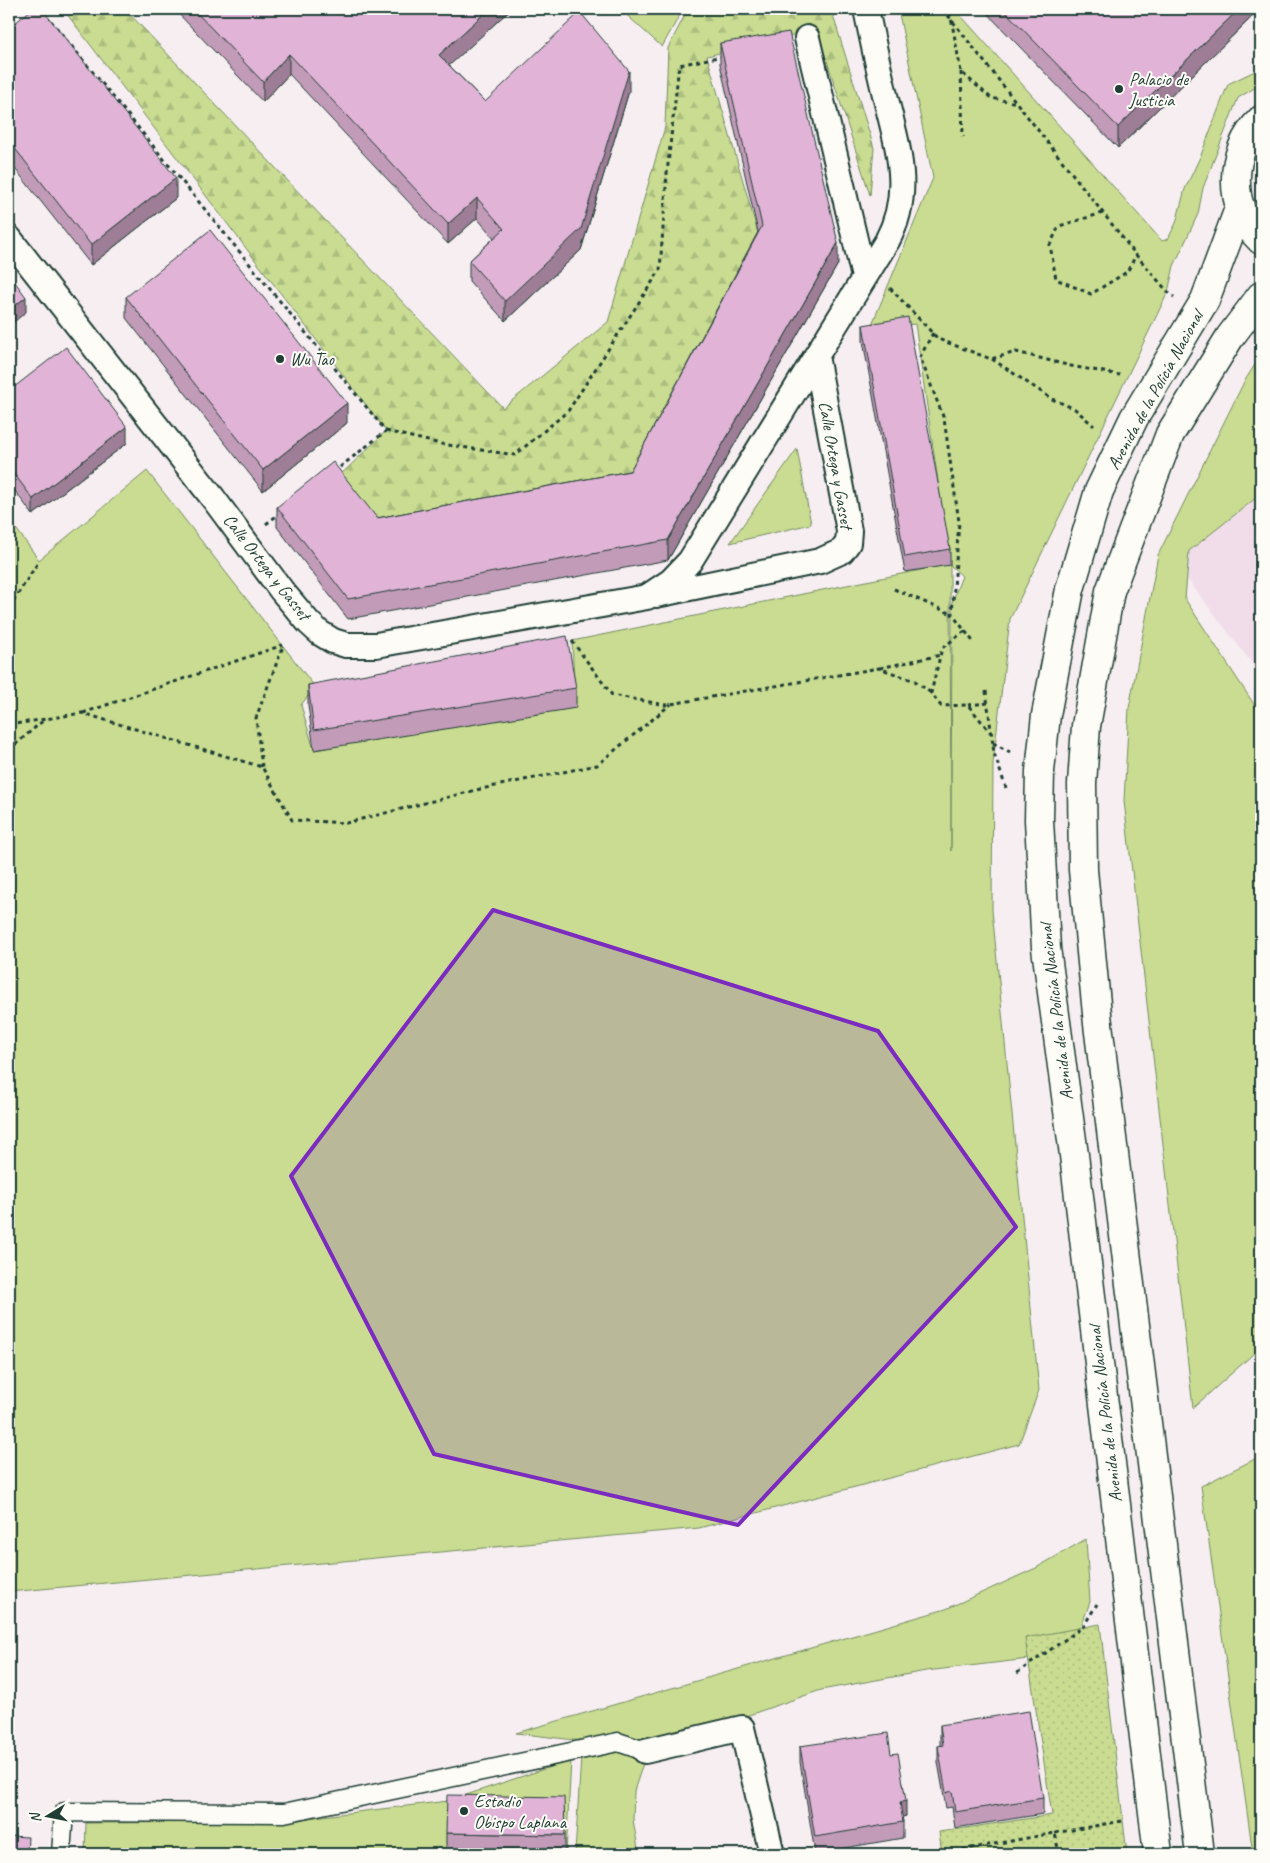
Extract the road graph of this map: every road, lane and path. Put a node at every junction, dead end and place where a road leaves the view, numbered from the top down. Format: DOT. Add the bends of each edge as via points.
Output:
graph roads {
  1 [pos="866,9"];
  2 [pos="943,9"];
  3 [pos="950,12"];
  4 [pos="48,16"];
  5 [pos="952,20"];
  6 [pos="807,38"];
  7 [pos="725,55"];
  8 [pos="961,72"];
  9 [pos="1017,104"];
  10 [pos="1261,120"];
  11 [pos="963,137"];
  12 [pos="1240,206"];
  13 [pos="1103,213"];
  14 [pos="9,238"];
  15 [pos="1261,240"];
  16 [pos="1136,255"];
  17 [pos="864,278"];
  18 [pos="888,286"];
  19 [pos="1168,292"];
  20 [pos="1261,296"];
  21 [pos="933,334"];
  22 [pos="816,356"];
  23 [pos="991,359"];
  24 [pos="1120,375"];
  25 [pos="1094,426"];
  26 [pos="386,431"];
  27 [pos="331,474"];
  28 [pos="284,510"];
  29 [pos="245,541"];
  30 [pos="39,560"];
  31 [pos="894,590"];
  32 [pos="646,596"];
  33 [pos="9,608"];
  34 [pos="952,614"];
  35 [pos="966,631"];
  36 [pos="572,642"];
  37 [pos="976,644"];
  38 [pos="941,655"];
  39 [pos="879,668"];
  40 [pos="986,691"];
  41 [pos="931,693"];
  42 [pos="988,702"];
  43 [pos="671,704"];
  44 [pos="968,705"];
  45 [pos="82,713"];
  46 [pos="46,719"];
  47 [pos="9,725"];
  48 [pos="991,734"];
  49 [pos="993,743"];
  50 [pos="9,750"];
  51 [pos="1010,752"];
  52 [pos="262,767"];
  53 [pos="1006,788"];
  54 [pos="1098,1603"];
  55 [pos="1017,1673"];
  56 [pos="645,1751"];
  57 [pos="1122,1821"];
  58 [pos="1056,1833"];
  59 [pos="957,1853"];
  60 [pos="61,1854"];
  61 [pos="772,1854"];
  62 [pos="939,1854"];
  63 [pos="1059,1854"];
  64 [pos="1158,1854"];
  65 [pos="1200,1854"];
  1 -- 17 [label="street, Calle Ortega y Gasset" via="899,152 902,186 899,216"];
  2 -- 5 [label="path"];
  3 -- 5 [label="path"];
  4 -- 26 [label="path"];
  5 -- 8 [label="path"];
  5 -- 9 [label="path"];
  6 -- 17 [label="street"];
  7 -- 26 [label="path" via="679,65 660,270 568,411 515,455 441,444"];
  8 -- 9 [label="path" via="991,98"];
  8 -- 11 [label="path"];
  9 -- 13 [label="path"];
  10 -- 12 [label="main road" via="1245,140 1238,161 1236,184"];
  12 -- 15 [label="main road"];
  12 -- 64 [label="main road, Avenida de la Policía Nacional" via="1205,300 1134,418 1099,491 1070,589 1046,715 1040,771 1039,820 1046,948"];
  13 -- 16 [label="path"];
  13 -- 16 [label="path" via="1059,226 1050,245 1056,279 1091,294 1127,272"];
  14 -- 29 [label="street, Calle Ortega y Gasset"];
  16 -- 19 [label="path"];
  17 -- 22 [label="street, Calle Ortega y Gasset"];
  18 -- 21 [label="path"];
  20 -- 65 [label="main road, Avenida de la Policía Nacional" via="1230,337 1170,434 1110,591 1086,726 1082,784 1083,870 1098,1024"];
  21 -- 23 [label="path" via="938,339"];
  21 -- 34 [label="path" via="920,357 944,419 959,522"];
  22 -- 32 [label="street, Calle Ortega y Gasset" via="690,561 671,581"];
  22 -- 32 [label="street, Calle Ortega y Gasset" via="849,531 848,543 830,557 804,566"];
  23 -- 24 [label="path" via="1016,352"];
  23 -- 25 [label="path" via="1052,399 1075,409"];
  26 -- 27 [label="path"];
  28 -- 29 [label="path"];
  29 -- 32 [label="street, Calle Ortega y Gasset" via="309,623 333,641 346,645 376,644"];
  30 -- 33 [label="path"];
  31 -- 34 [label="path"];
  34 -- 35 [label="path"];
  35 -- 37 [label="path"];
  35 -- 38 [label="path" via="942,648"];
  36 -- 43 [label="path" via="612,695"];
  38 -- 39 [label="path"];
  38 -- 41 [label="path"];
  39 -- 41 [label="path" via="915,682"];
  39 -- 43 [label="path"];
  40 -- 42 [label="path"];
  41 -- 44 [label="path" via="941,706"];
  42 -- 44 [label="path"];
  42 -- 48 [label="path"];
  43 -- 52 [label="path" via="597,765 476,790 346,823 292,820"];
  44 -- 48 [label="path"];
  45 -- 46 [label="path"];
  45 -- 52 [label="path"];
  45 -- 52 [label="path" via="283,645 256,718"];
  46 -- 47 [label="path"];
  46 -- 50 [label="path"];
  48 -- 49 [label="path"];
  49 -- 51 [label="path"];
  49 -- 53 [label="path"];
  54 -- 55 [label="path" via="1083,1627"];
  56 -- 60 [label="street" via="618,1742 284,1812 64,1812"];
  56 -- 61 [label="street" via="742,1728"];
  57 -- 58 [label="path"];
  58 -- 59 [label="path"];
  58 -- 63 [label="path"];
  59 -- 62 [label="path"];
}
